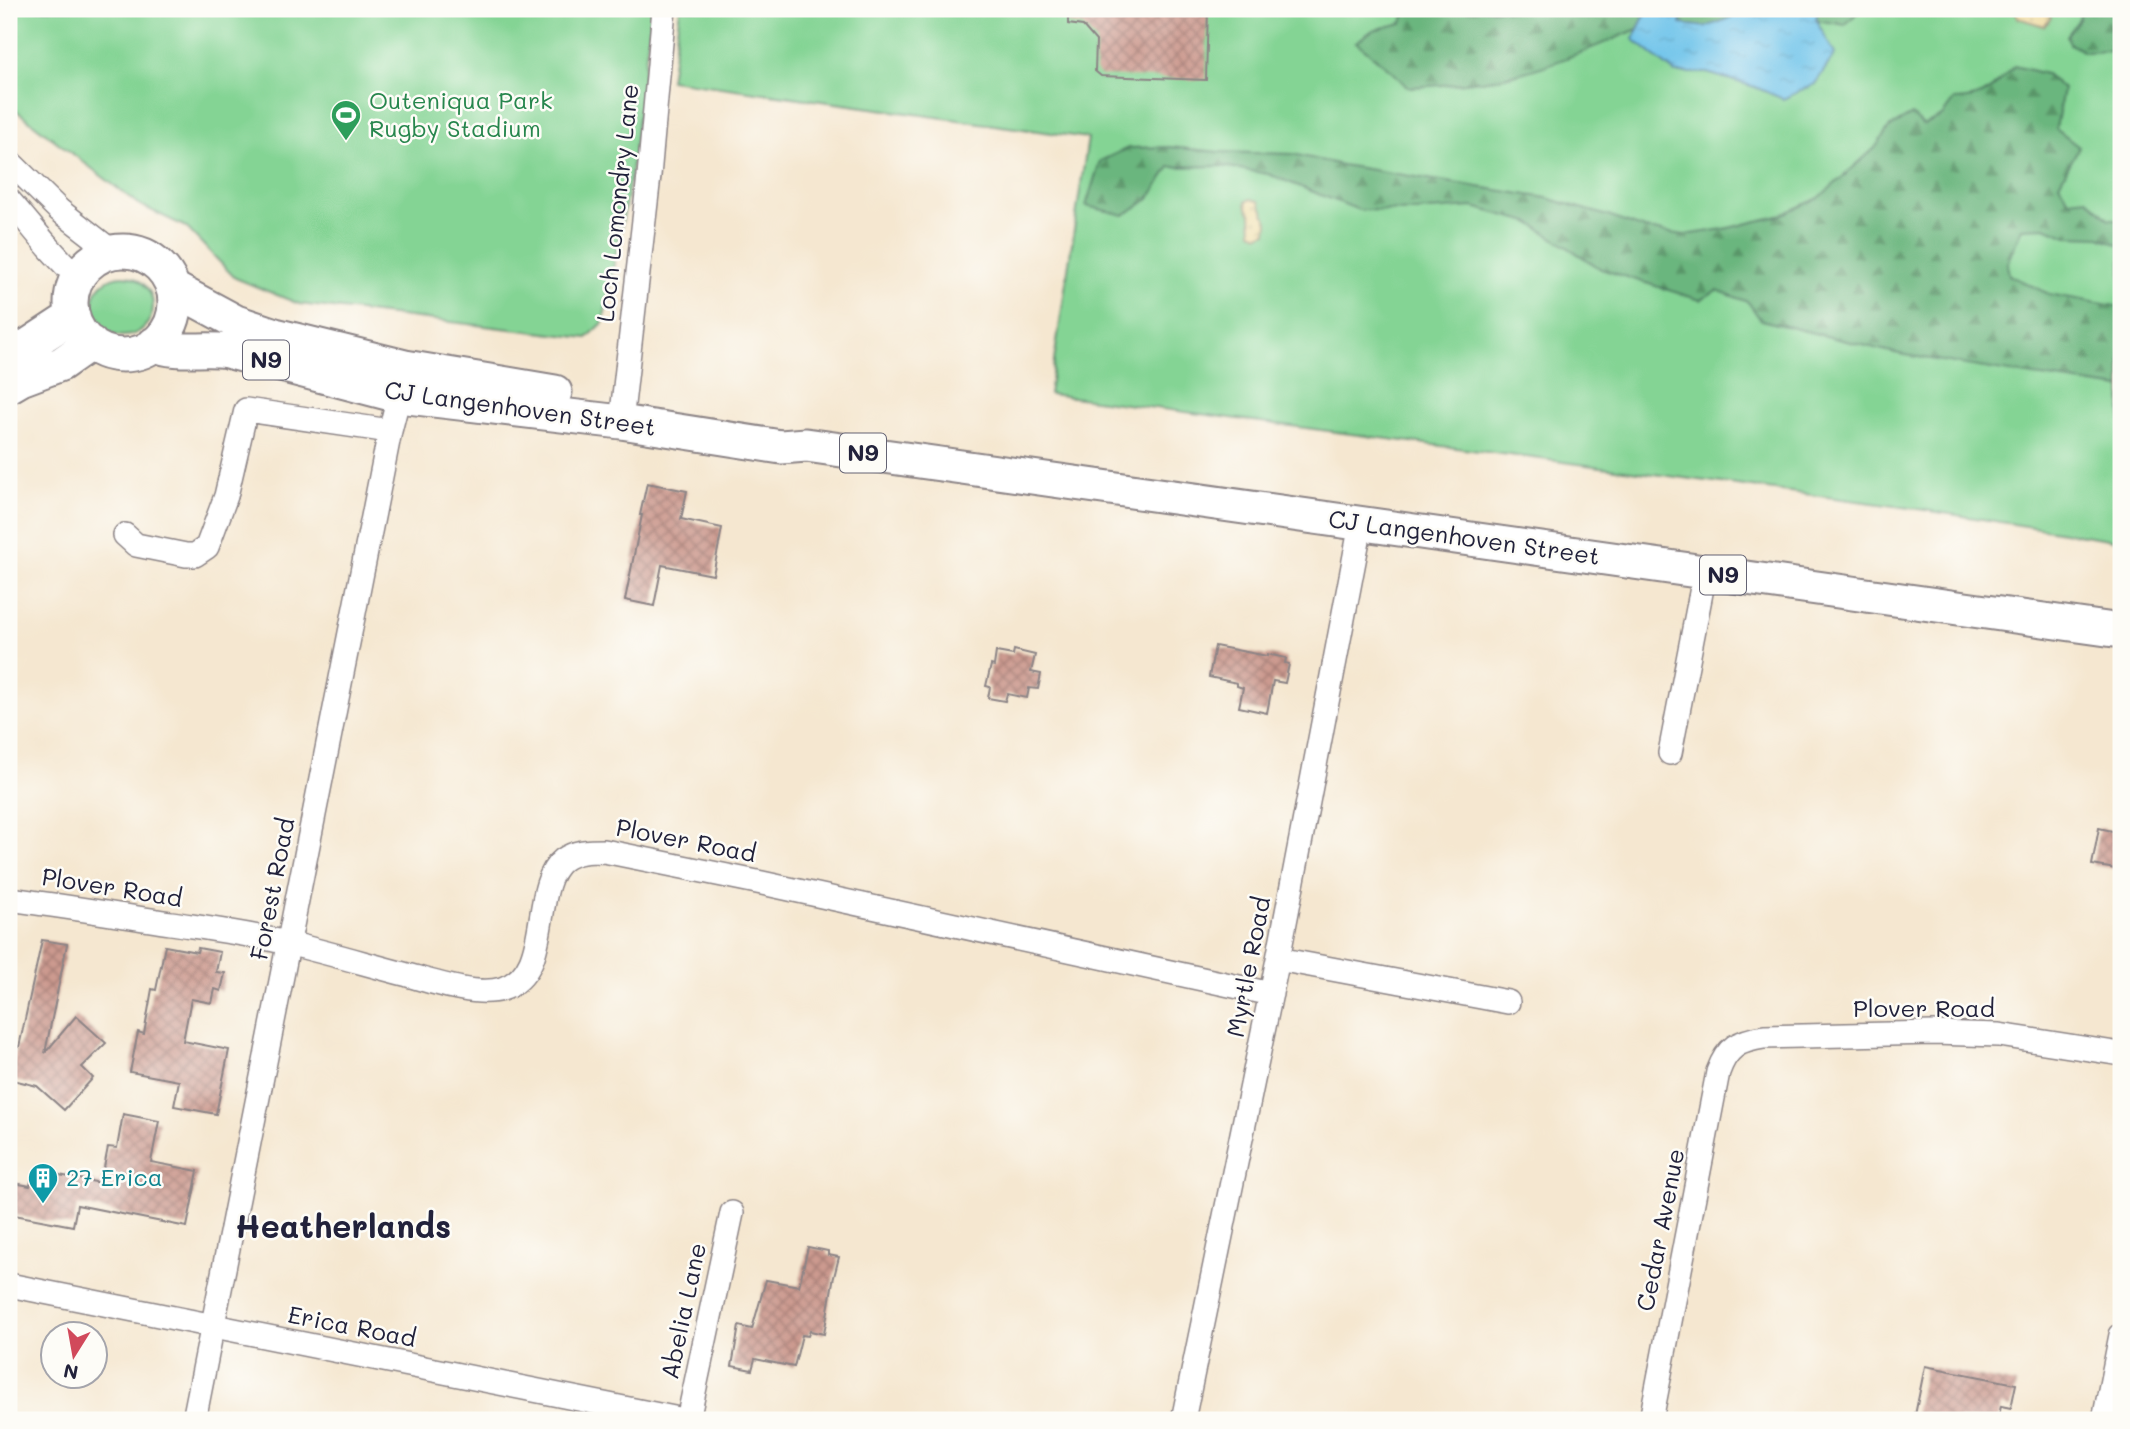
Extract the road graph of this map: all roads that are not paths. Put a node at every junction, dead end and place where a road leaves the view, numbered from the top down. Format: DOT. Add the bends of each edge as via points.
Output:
graph roads {
  1 [pos="664,9"];
  2 [pos="9,161"];
  3 [pos="9,200"];
  4 [pos="113,252"];
  5 [pos="78,277"];
  6 [pos="173,288"];
  7 [pos="82,329"];
  8 [pos="154,344"];
  9 [pos="9,358"];
  10 [pos="402,381"];
  11 [pos="9,386"];
  12 [pos="623,413"];
  13 [pos="390,431"];
  14 [pos="1361,524"];
  15 [pos="125,535"];
  16 [pos="1705,572"];
  17 [pos="2121,631"];
  18 [pos="1670,754"];
  19 [pos="9,899"];
  20 [pos="289,943"];
  21 [pos="1278,959"];
  22 [pos="1271,994"];
  23 [pos="1508,1002"];
  24 [pos="1729,1051"];
  25 [pos="2121,1054"];
  26 [pos="732,1213"];
  27 [pos="9,1285"];
  28 [pos="213,1326"];
  29 [pos="2121,1335"];
  30 [pos="2118,1368"];
  31 [pos="194,1420"];
  32 [pos="686,1420"];
  33 [pos="1183,1420"];
  34 [pos="1651,1420"];
  35 [pos="2104,1420"];
  1 -- 12 [label="street, Loch Lomondry Lane"];
  2 -- 4 [label="street"];
  3 -- 5 [label="street" via="57,259"];
  4 -- 5 [label="highway" via="93,261"];
  4 -- 6 [label="highway, N9" via="132,251 150,258 165,271"];
  5 -- 7 [label="highway" via="72,300"];
  6 -- 8 [label="highway" via="173,320"];
  6 -- 10 [label="highway, CJ Langenhoven Street / N9" via="246,326 346,354"];
  7 -- 8 [label="highway, N9" via="108,352 127,354"];
  7 -- 9 [label="highway"];
  7 -- 11 [label="highway" via="61,363"];
  8 -- 10 [label="highway, CJ Langenhoven Street / N9" via="164,349 219,350"];
  10 -- 12 [label="highway, CJ Langenhoven Street / N9"];
  10 -- 13 [label="street, Forest Road"];
  12 -- 14 [label="highway, CJ Langenhoven Street / N9" via="736,422 794,436 806,445"];
  13 -- 15 [label="street" via="246,410 226,496 207,547 186,555 136,545"];
  13 -- 20 [label="street, Forest Road"];
  14 -- 16 [label="highway, CJ Langenhoven Street / N9"];
  14 -- 21 [label="street, Myrtle Road"];
  16 -- 17 [label="highway, CJ Langenhoven Street / N9"];
  16 -- 18 [label="street"];
  19 -- 20 [label="street, Plover Road"];
  20 -- 22 [label="street, Plover Road" via="465,989 502,989 519,978 531,960 554,871 578,853 604,851"];
  20 -- 28 [label="street, Forest Road"];
  21 -- 22 [label="street, Myrtle Road"];
  21 -- 23 [label="street"];
  22 -- 33 [label="street, Myrtle Road"];
  24 -- 25 [label="street, Plover Road" via="1739,1043 1764,1037 1944,1033 2018,1037"];
  24 -- 34 [label="street, Cedar Avenue" via="1718,1072"];
  26 -- 32 [label="street, Abelia Lane"];
  27 -- 28 [label="street, Erica Road"];
  28 -- 31 [label="street, Forest Road"];
  28 -- 32 [label="street, Erica Road"];
  29 -- 30 [label="street"];
  30 -- 35 [label="street"];
}
